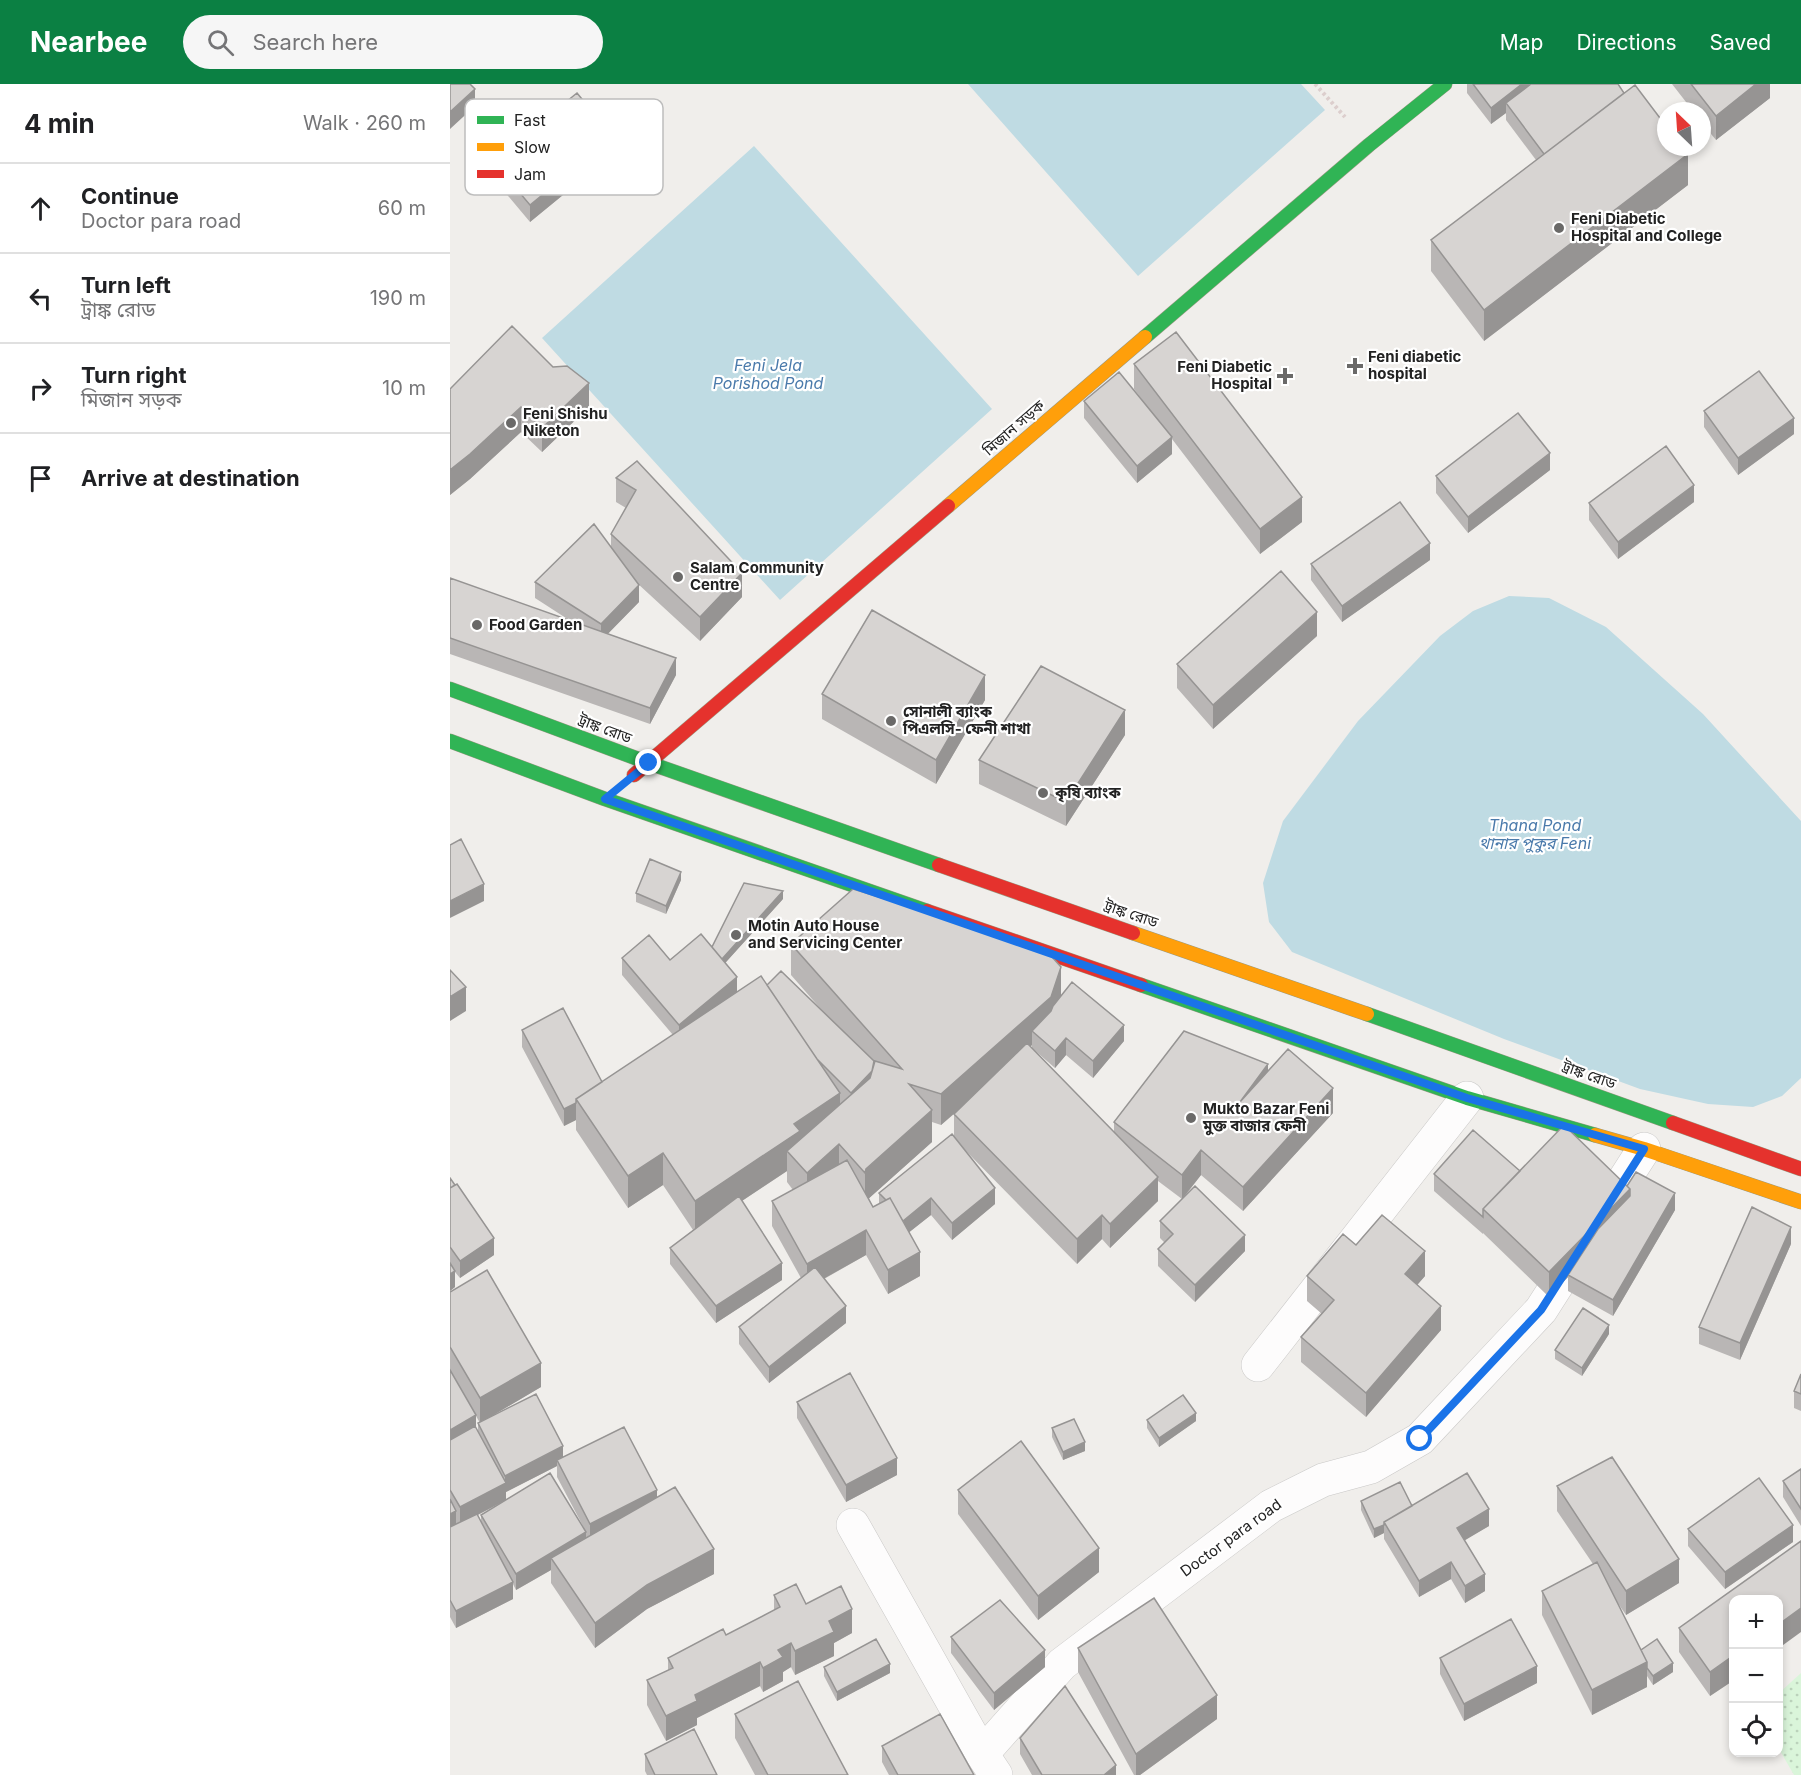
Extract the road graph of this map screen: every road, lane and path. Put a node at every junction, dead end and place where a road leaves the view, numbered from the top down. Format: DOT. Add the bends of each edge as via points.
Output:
graph roads {
  1 [pos="1314,84"];
  2 [pos="1445,84"];
  3 [pos="1369,145"];
  4 [pos="450,689"];
  5 [pos="450,741"];
  6 [pos="649,763"];
  7 [pos="613,792"];
  8 [pos="1467,1098"];
  9 [pos="1644,1149"];
  10 [pos="1801,1168"];
  11 [pos="1801,1202"];
  12 [pos="1258,1365"];
  13 [pos="853,1525"];
  14 [pos="989,1765"];
  1 -- 3 [label="path"];
  2 -- 3 [label="main road, মিজান সড়ক"];
  3 -- 6 [label="main road, মিজান সড়ক"];
  4 -- 6 [label="main road, ট্রাঙ্ক রোড"];
  5 -- 7 [label="main road"];
  6 -- 7 [label="main road, মিজান সড়ক"];
  6 -- 10 [label="main road, ট্রাঙ্ক রোড"];
  7 -- 8 [label="main road"];
  8 -- 9 [label="main road"];
  8 -- 12 [label="street"];
  9 -- 11 [label="main road"];
  9 -- 14 [label="street, Doctor para road" via="1541,1310 1420,1439 1371,1467 1323,1480 1271,1506 1062,1664"];
  13 -- 14 [label="street"];
}
